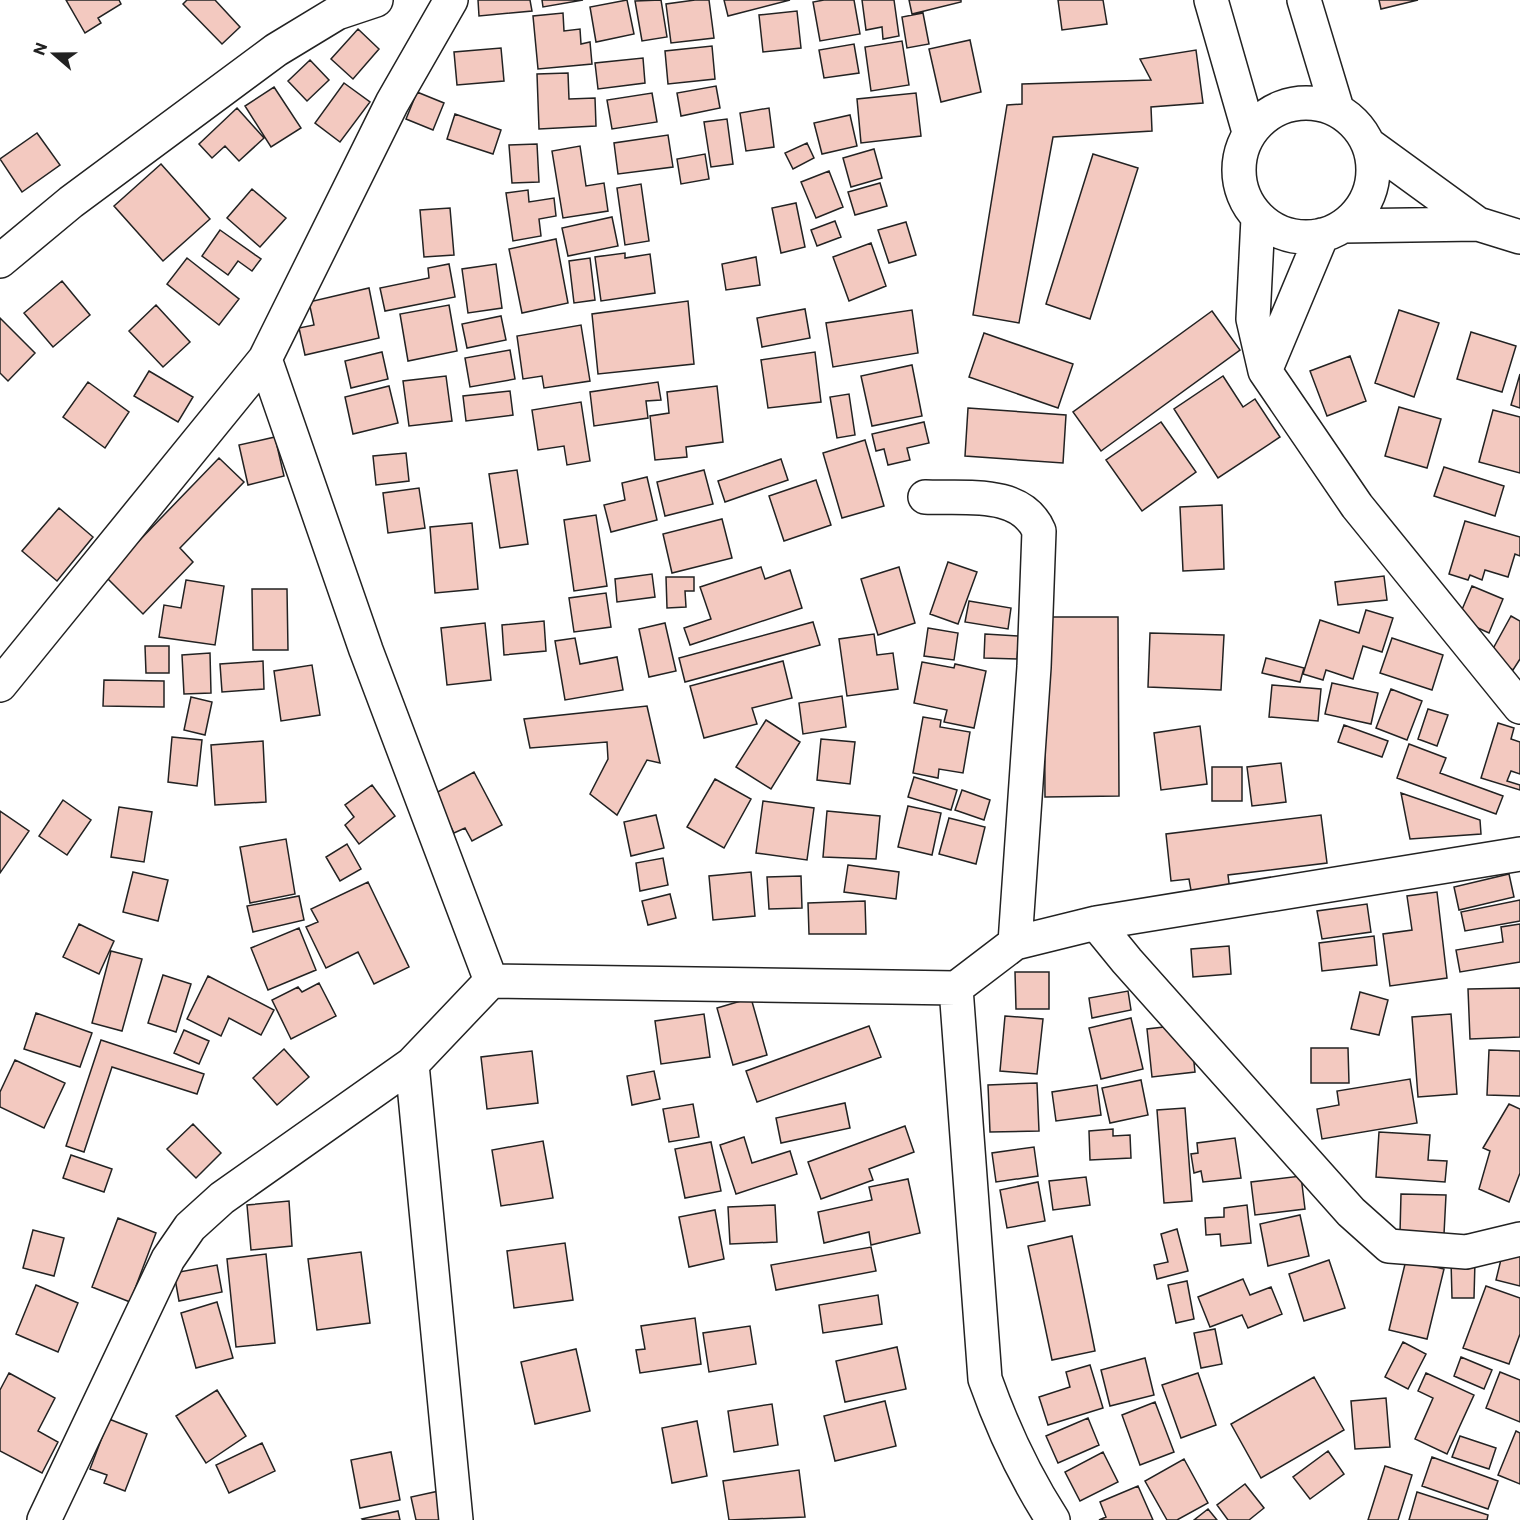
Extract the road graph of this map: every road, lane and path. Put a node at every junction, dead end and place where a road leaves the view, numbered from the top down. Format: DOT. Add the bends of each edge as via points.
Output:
graph roads {
  1 [pos="376,0"];
  2 [pos="451,0"];
  3 [pos="1211,0"];
  4 [pos="1304,0"];
  5 [pos="1337,109"];
  6 [pos="1249,132"];
  7 [pos="1368,144"];
  8 [pos="1258,218"];
  9 [pos="1478,224"];
  10 [pos="1333,231"];
  11 [pos="1520,237"];
  12 [pos="0,261"];
  13 [pos="266,359"];
  14 [pos="1265,371"];
  15 [pos="925,497"];
  16 [pos="0,685"];
  17 [pos="1520,707"];
  18 [pos="1520,854"];
  19 [pos="1096,923"];
  20 [pos="1015,943"];
  21 [pos="491,981"];
  22 [pos="956,988"];
  23 [pos="412,1064"];
  24 [pos="1520,1239"];
  25 [pos="44,1520"];
  26 [pos="456,1520"];
  27 [pos="1053,1520"];
  1 -- 12 [label="street" via="338,13 276,50 71,202"];
  2 -- 13 [label="street" via="392,104"];
  3 -- 6 [label="street"];
  4 -- 5 [label="street"];
  5 -- 6 [label="street" via="1314,102 1289,104 1266,114"];
  5 -- 7 [label="street" via="1356,124"];
  6 -- 8 [label="street" via="1240,153 1238,176 1244,199"];
  7 -- 9 [label="street"];
  7 -- 10 [label="street" via="1373,166 1370,190 1360,210"];
  8 -- 10 [label="street" via="1276,231 1299,237"];
  8 -- 14 [label="street" via="1253,319"];
  9 -- 10 [label="street"];
  9 -- 11 [label="street"];
  10 -- 14 [label="street"];
  13 -- 16 [label="street"];
  13 -- 21 [label="street" via="366,650"];
  14 -- 17 [label="street" via="1357,506"];
  15 -- 20 [label="street" via="1004,501 1020,506 1032,516 1039,531"];
  18 -- 19 [label="street"];
  19 -- 20 [label="street"];
  19 -- 24 [label="street" via="1351,1212 1389,1246 1466,1252"];
  20 -- 22 [label="street"];
  21 -- 22 [label="street"];
  21 -- 23 [label="street"];
  22 -- 27 [label="street" via="985,1379 1026,1478"];
  23 -- 25 [label="street" via="222,1198 190,1227 168,1259"];
  23 -- 26 [label="street"];
}
